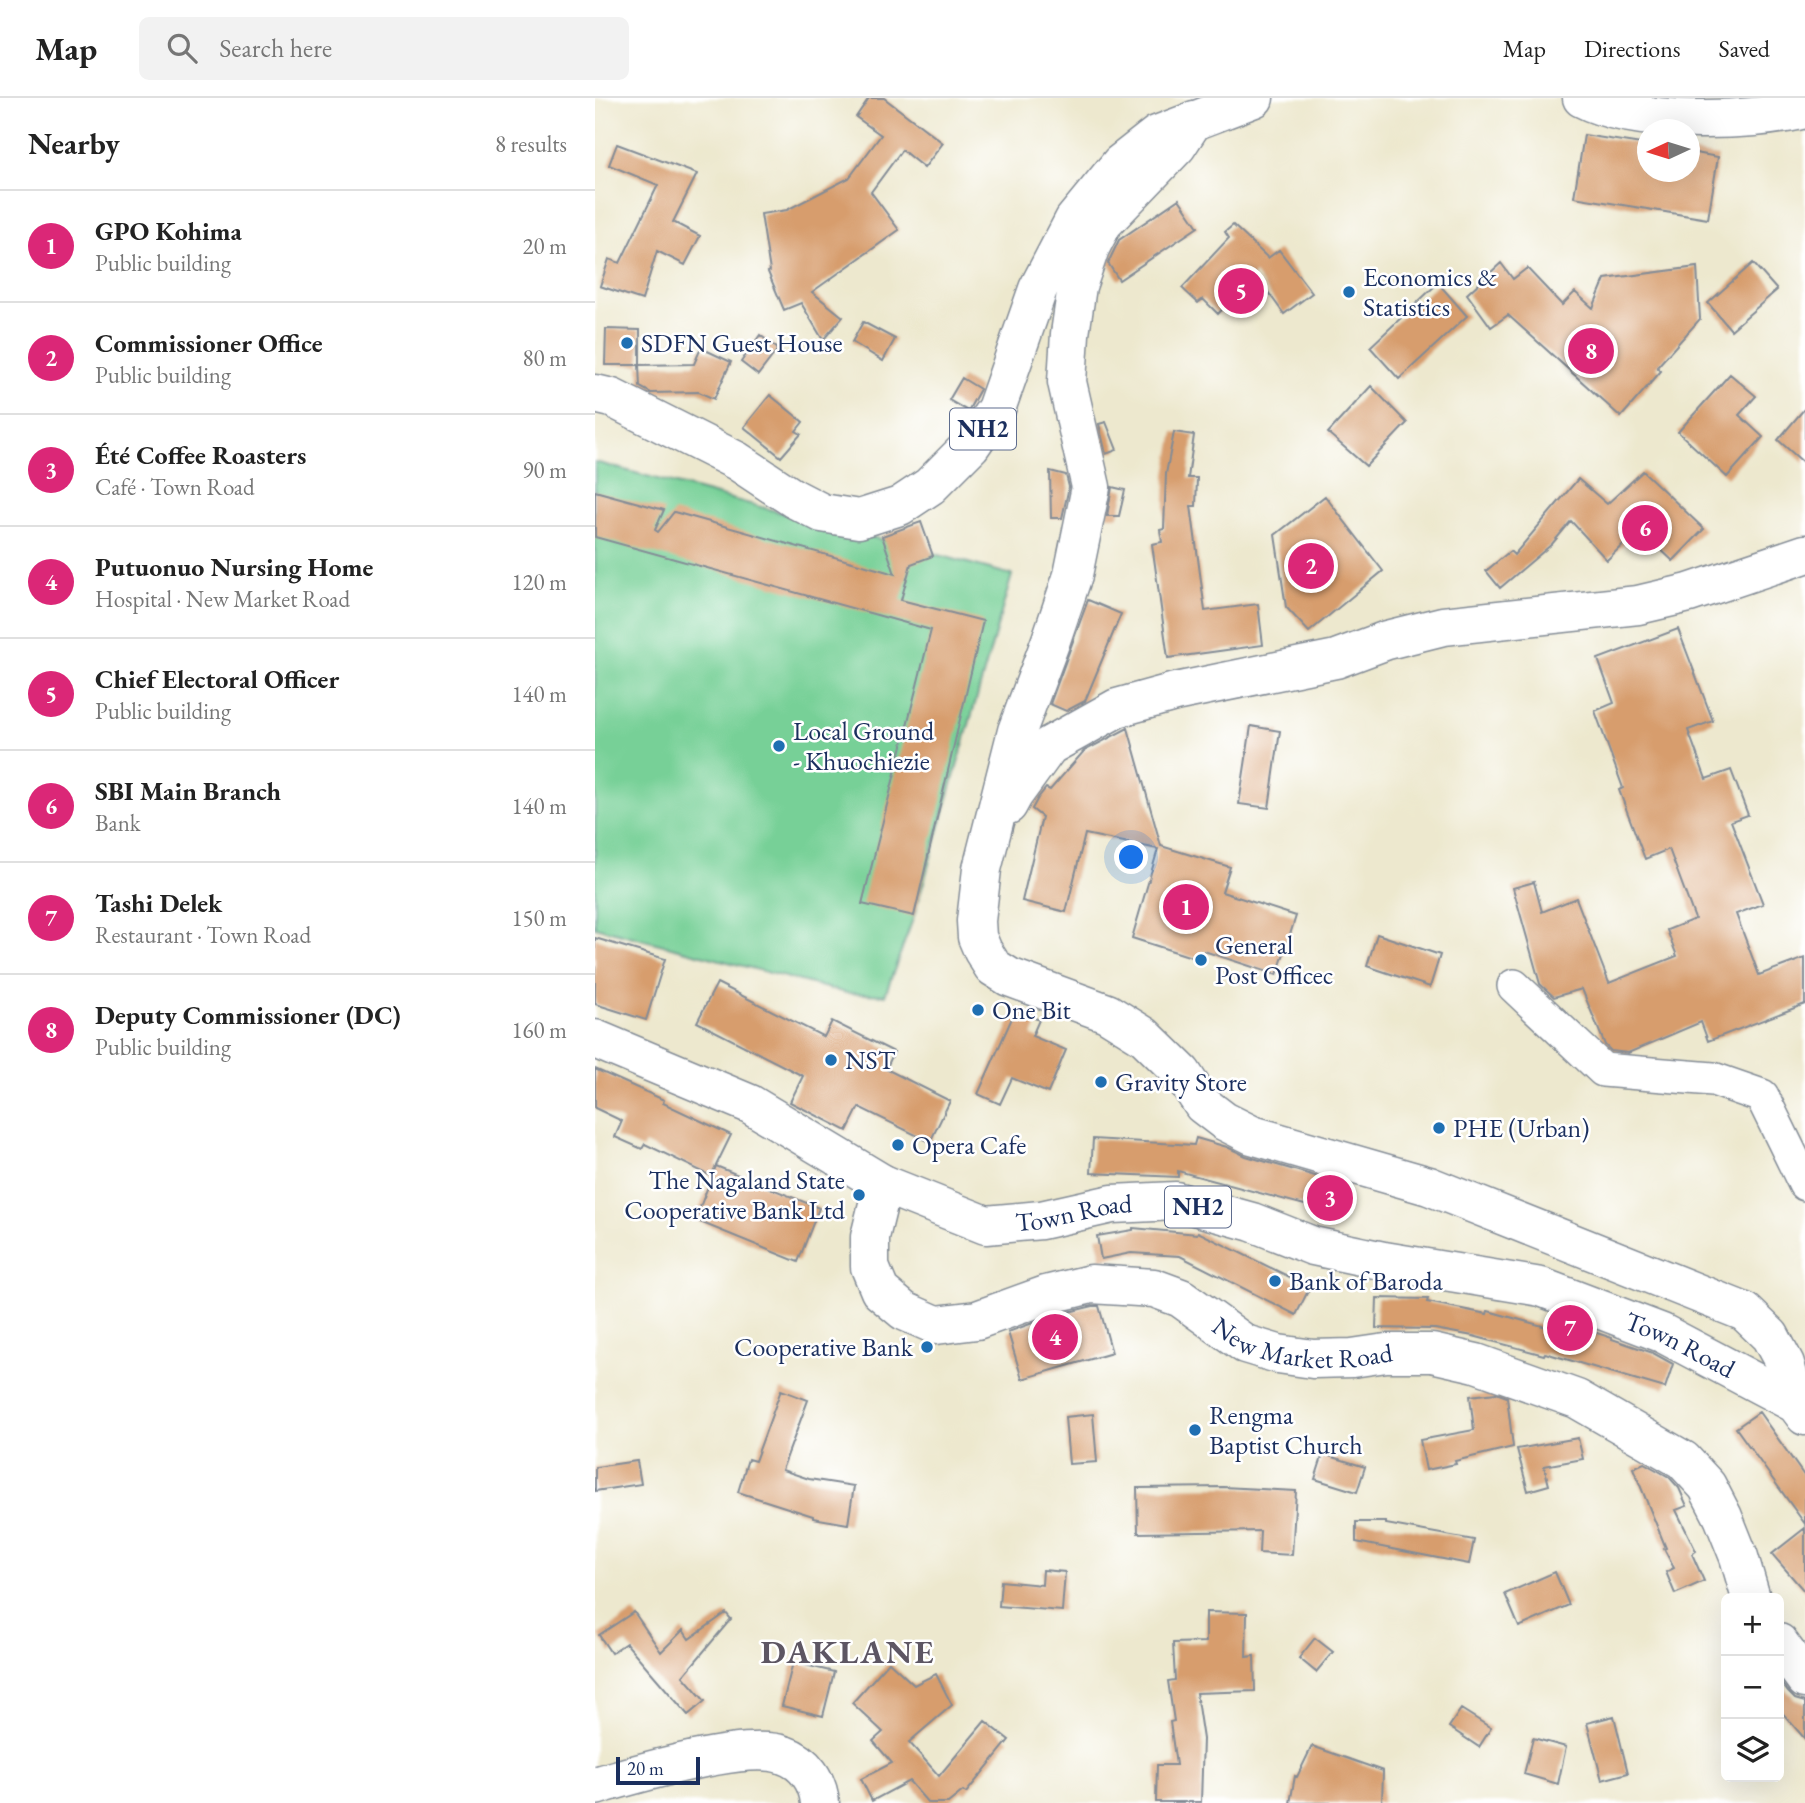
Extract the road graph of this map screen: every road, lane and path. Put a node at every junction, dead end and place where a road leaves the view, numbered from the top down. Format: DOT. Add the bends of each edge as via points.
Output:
graph roads {
  1 [pos="1254,98"];
  2 [pos="1582,98"];
  3 [pos="1805,109"];
  4 [pos="1194,120"];
  5 [pos="595,394"];
  6 [pos="1805,554"];
  7 [pos="990,841"];
  8 [pos="1514,986"];
  9 [pos="595,1039"];
  10 [pos="883,1184"];
  11 [pos="1805,1184"];
  12 [pos="1801,1410"];
  13 [pos="1750,1593"];
  14 [pos="1784,1650"];
  15 [pos="1805,1679"];
  16 [pos="595,1786"];
  17 [pos="820,1803"];
  1 -- 4 [label="main road, NH2"];
  2 -- 3 [label="main road" via="1597,106 1655,117 1732,118"];
  4 -- 5 [label="main road, NH2" via="1157,135 1120,164 1074,220 1038,289 996,409 971,444 930,485 900,506 859,519 822,513 737,461 613,398"];
  4 -- 7 [label="main road" via="1177,146 1104,223 1077,286 1067,382 1091,486 1073,575 1017,731"];
  6 -- 7 [label="main road" via="1651,602 1443,626 1336,659 1117,708 1049,746 1014,794"];
  7 -- 12 [label="main road" via="976,921 977,937 993,967 1028,986 1123,1022 1163,1053 1203,1105 1252,1135 1429,1186 1745,1312 1770,1336"];
  8 -- 11 [label="street" via="1603,1070 1713,1079 1762,1096"];
  9 -- 10 [label="main road, Town Road / NH2" via="750,1104"];
  10 -- 12 [label="main road, Town Road / NH2" via="986,1225 1041,1220 1112,1203 1176,1201 1252,1222 1313,1246 1541,1287 1661,1333"];
  10 -- 13 [label="main road, New Market Road" via="870,1237 870,1267 880,1291 904,1311 936,1325 977,1320 1091,1284 1154,1288 1181,1298 1245,1344 1278,1354 1313,1359 1432,1353 1476,1363 1577,1399 1682,1460 1707,1486 1723,1517"];
  14 -- 15 [label="main road"];
  16 -- 17 [label="main road" via="750,1751 782,1754 805,1765"];
}
